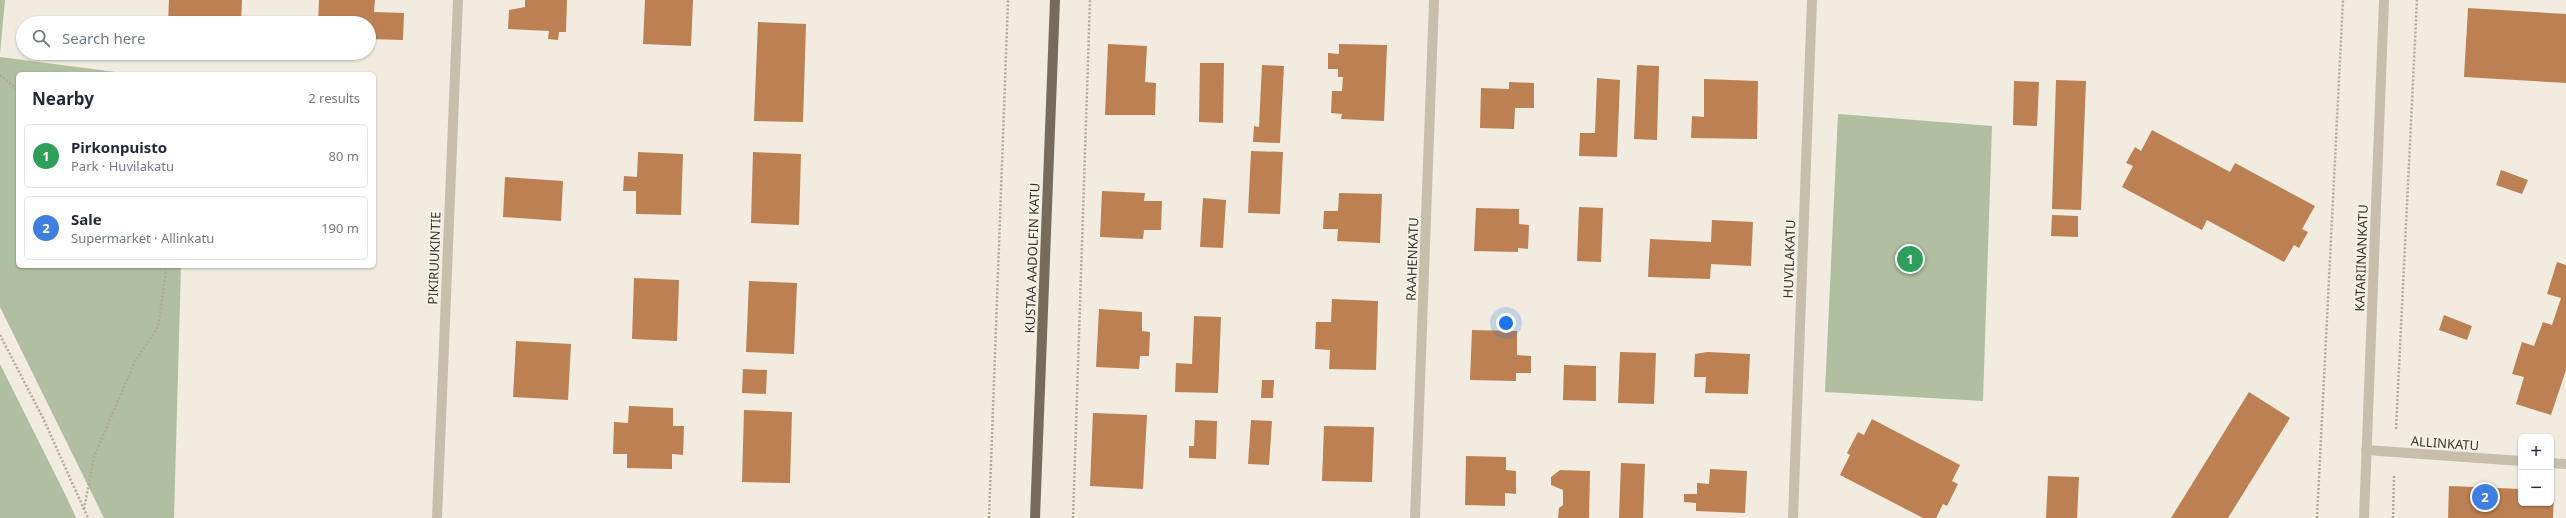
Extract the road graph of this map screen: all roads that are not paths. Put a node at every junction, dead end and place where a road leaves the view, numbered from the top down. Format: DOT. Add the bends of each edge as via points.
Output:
graph roads {
  1 [pos="458,0"];
  2 [pos="1055,0"];
  3 [pos="1434,0"];
  4 [pos="1812,0"];
  5 [pos="2384,0"];
  6 [pos="2366,450"];
  7 [pos="2518,461"];
  8 [pos="2554,463"];
  9 [pos="2566,464"];
  10 [pos="436,518"];
  11 [pos="1035,518"];
  12 [pos="1415,518"];
  13 [pos="1793,518"];
  14 [pos="2364,518"];
  1 -- 10 [label="street, PIKIRUUKINTIE"];
  2 -- 11 [label="main road, KUSTAA AADOLFIN KATU"];
  3 -- 12 [label="street, RAAHENKATU"];
  4 -- 13 [label="street, HUVILAKATU"];
  5 -- 6 [label="street, KATARIINANKATU"];
  6 -- 7 [label="street, ALLINKATU"];
  6 -- 14 [label="street, KATARIINANKATU"];
  8 -- 9 [label="street"];
}
